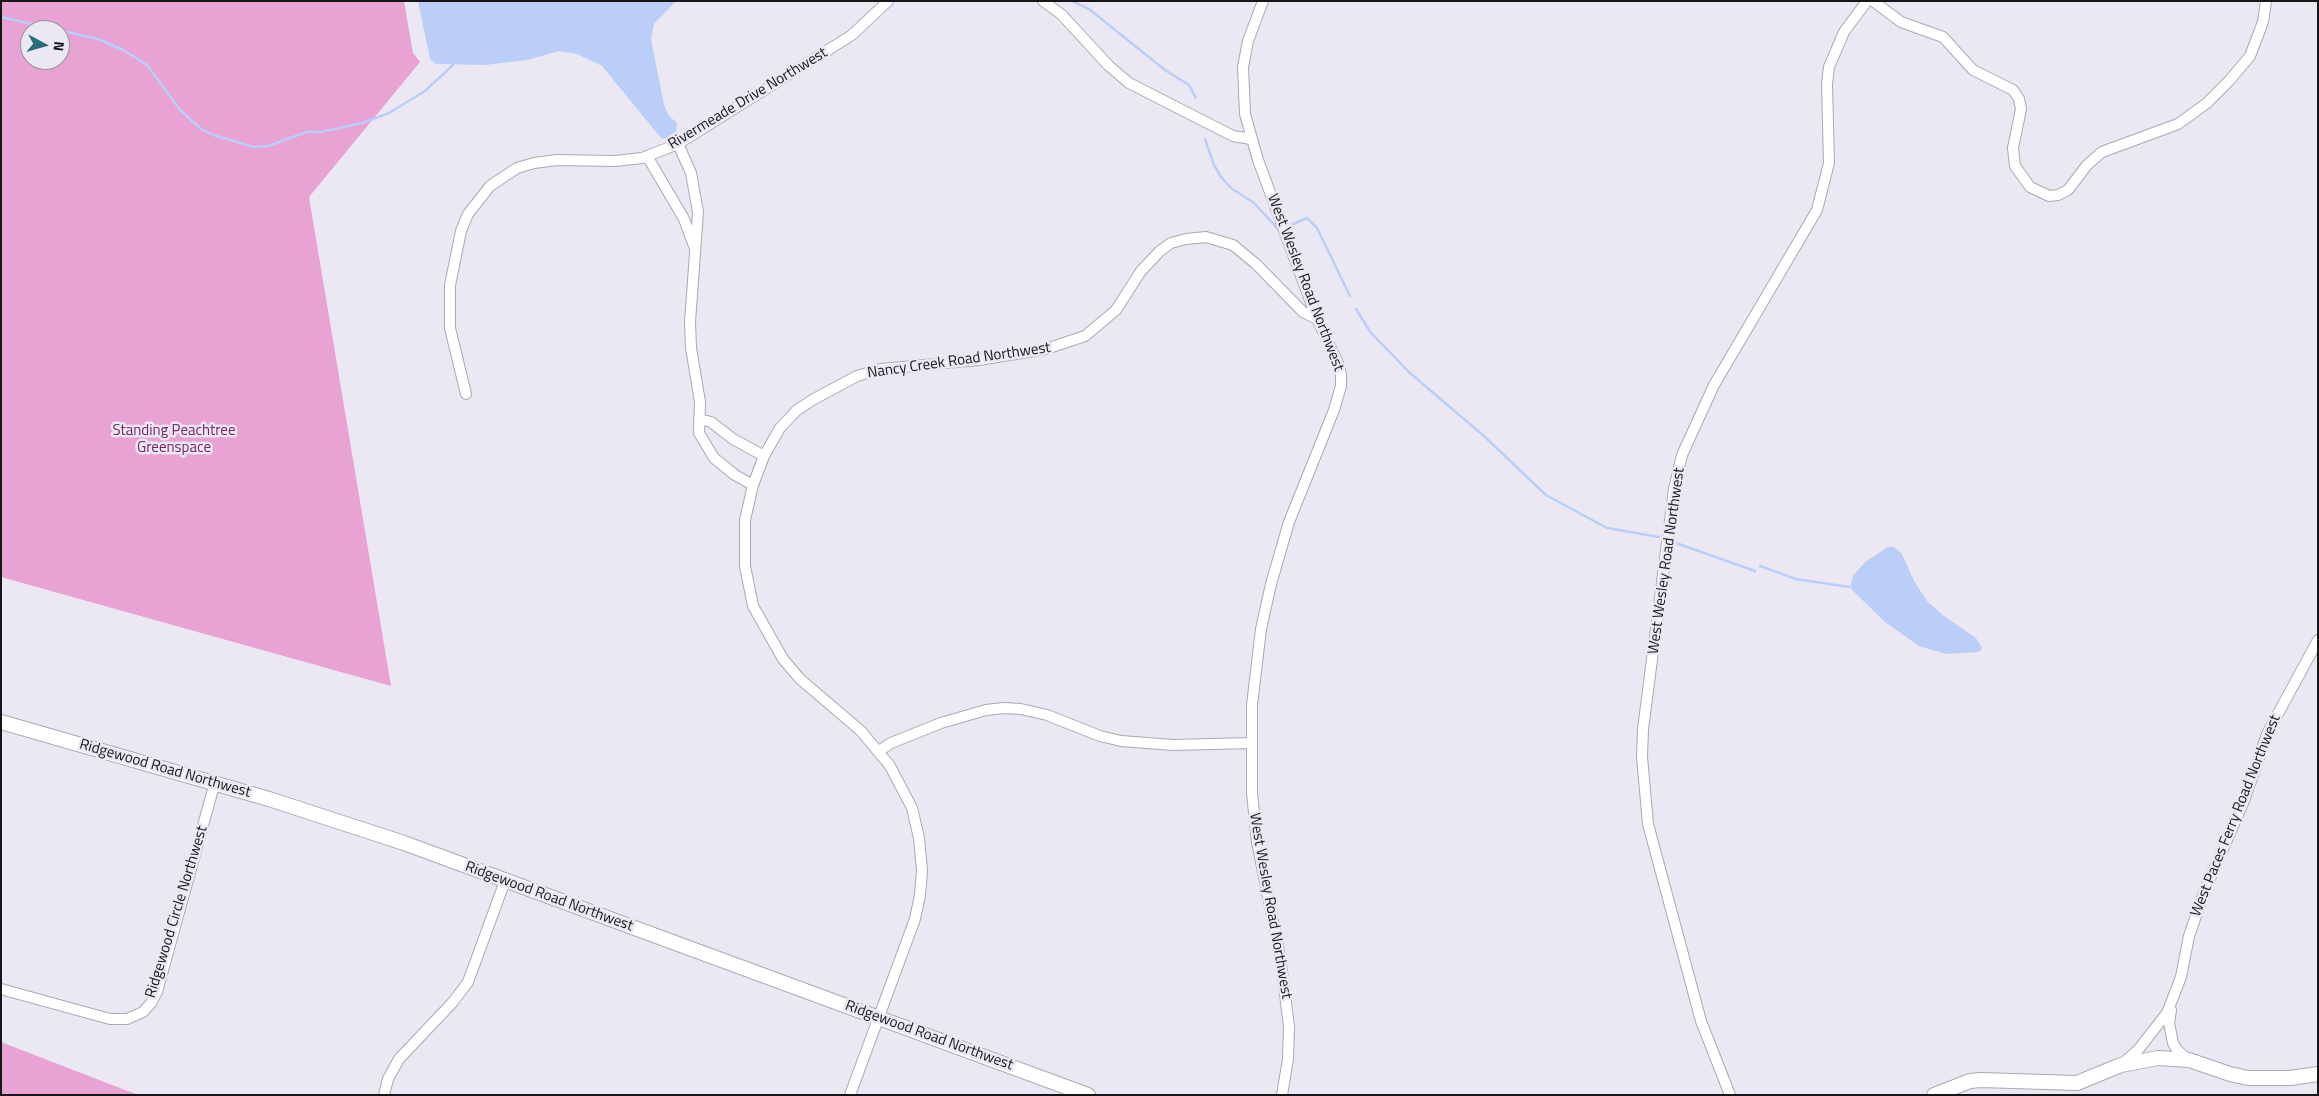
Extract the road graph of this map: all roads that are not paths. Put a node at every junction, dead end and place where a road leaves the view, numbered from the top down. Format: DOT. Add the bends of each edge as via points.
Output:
graph roads {
  1 [pos="888,1"];
  2 [pos="1043,1"];
  3 [pos="1264,1"];
  4 [pos="1868,1"];
  5 [pos="1873,1"];
  6 [pos="2266,1"];
  7 [pos="1251,139"];
  8 [pos="678,144"];
  9 [pos="647,156"];
  10 [pos="694,247"];
  11 [pos="1318,318"];
  12 [pos="466,394"];
  13 [pos="700,419"];
  14 [pos="764,456"];
  15 [pos="753,485"];
  16 [pos="2318,640"];
  17 [pos="1,722"];
  18 [pos="1251,743"];
  19 [pos="879,751"];
  20 [pos="215,782"];
  21 [pos="505,881"];
  22 [pos="1,989"];
  23 [pos="2173,999"];
  24 [pos="878,1017"];
  25 [pos="2189,1060"];
  26 [pos="2121,1065"];
  27 [pos="2318,1074"];
  28 [pos="2064,1089"];
  29 [pos="384,1095"];
  30 [pos="850,1095"];
  31 [pos="1088,1095"];
  32 [pos="1282,1095"];
  33 [pos="1730,1095"];
  34 [pos="1934,1095"];
  1 -- 8 [label="street, Rivermeade Drive Northwest" via="852,35"];
  2 -- 7 [label="street" via="1061,14 1129,83 1233,136"];
  3 -- 7 [label="street, West Wesley Road Northwest" via="1248,41 1243,67 1245,114"];
  4 -- 33 [label="street, West Wesley Road Northwest" via="1844,32 1829,68 1829,163 1817,210 1714,385 1682,455 1673,496 1643,729 1644,798 1650,832 1704,1028"];
  5 -- 6 [label="street" via="1901,22 1943,37 1973,70 2013,90 2021,109 2013,148 2015,166 2030,187 2049,196 2068,190 2086,165 2102,152 2178,124 2207,103 2250,56 2263,22"];
  7 -- 11 [label="street, West Wesley Road Northwest"];
  8 -- 9 [label="street, Rivermeade Drive Northwest"];
  8 -- 10 [label="street" via="691,173 697,198 698,226"];
  9 -- 10 [label="street" via="684,219"];
  9 -- 12 [label="street, Rivermeade Drive Northwest" via="615,162 534,162 503,176 478,198 461,231 450,285 450,328"];
  10 -- 13 [label="street" via="691,348"];
  11 -- 14 [label="street, Nancy Creek Road Northwest" via="1303,312 1233,245 1206,237 1186,238 1160,251 1141,271 1116,310 1085,336 1046,349 881,370 857,376 797,410 780,428"];
  11 -- 18 [label="street, West Wesley Road Northwest" via="1338,363 1340,386 1334,410 1289,522 1271,584 1256,667"];
  13 -- 14 [label="street" via="711,422"];
  13 -- 15 [label="street" via="699,433 714,458"];
  14 -- 15 [label="street, Nancy Creek Road Northwest"];
  15 -- 19 [label="street, Nancy Creek Road Northwest" via="745,520 743,549 757,616 783,659 800,679"];
  16 -- 23 [label="street, West Paces Ferry Road Northwest" via="2267,734 2244,801 2205,890"];
  17 -- 20 [label="street, Ridgewood Road Northwest"];
  18 -- 19 [label="street" via="1173,745 1121,741 1047,715 1004,708 941,722"];
  18 -- 32 [label="street, West Wesley Road Northwest" via="1257,842 1287,997 1288,1059"];
  19 -- 24 [label="street, Nancy Creek Road Northwest" via="899,779 912,808 920,838 922,870 914,920"];
  20 -- 21 [label="street, Ridgewood Road Northwest" via="404,843"];
  20 -- 22 [label="street, Ridgewood Circle Northwest" via="157,992 143,1012 127,1019 110,1019"];
  21 -- 24 [label="street, Ridgewood Road Northwest"];
  21 -- 29 [label="street" via="468,982 399,1059"];
  23 -- 25 [label="street, West Paces Ferry Road Northwest" via="2170,1035 2177,1050"];
  23 -- 26 [label="street, West Paces Ferry Road Northwest" via="2161,1022"];
  24 -- 30 [label="street, Nancy Creek Road Northwest"];
  24 -- 31 [label="street, Ridgewood Road Northwest"];
  25 -- 26 [label="street" via="2158,1058"];
  25 -- 27 [label="street" via="2248,1078"];
  26 -- 28 [label="street"];
  28 -- 34 [label="street" via="2005,1079 1981,1080"];
}
